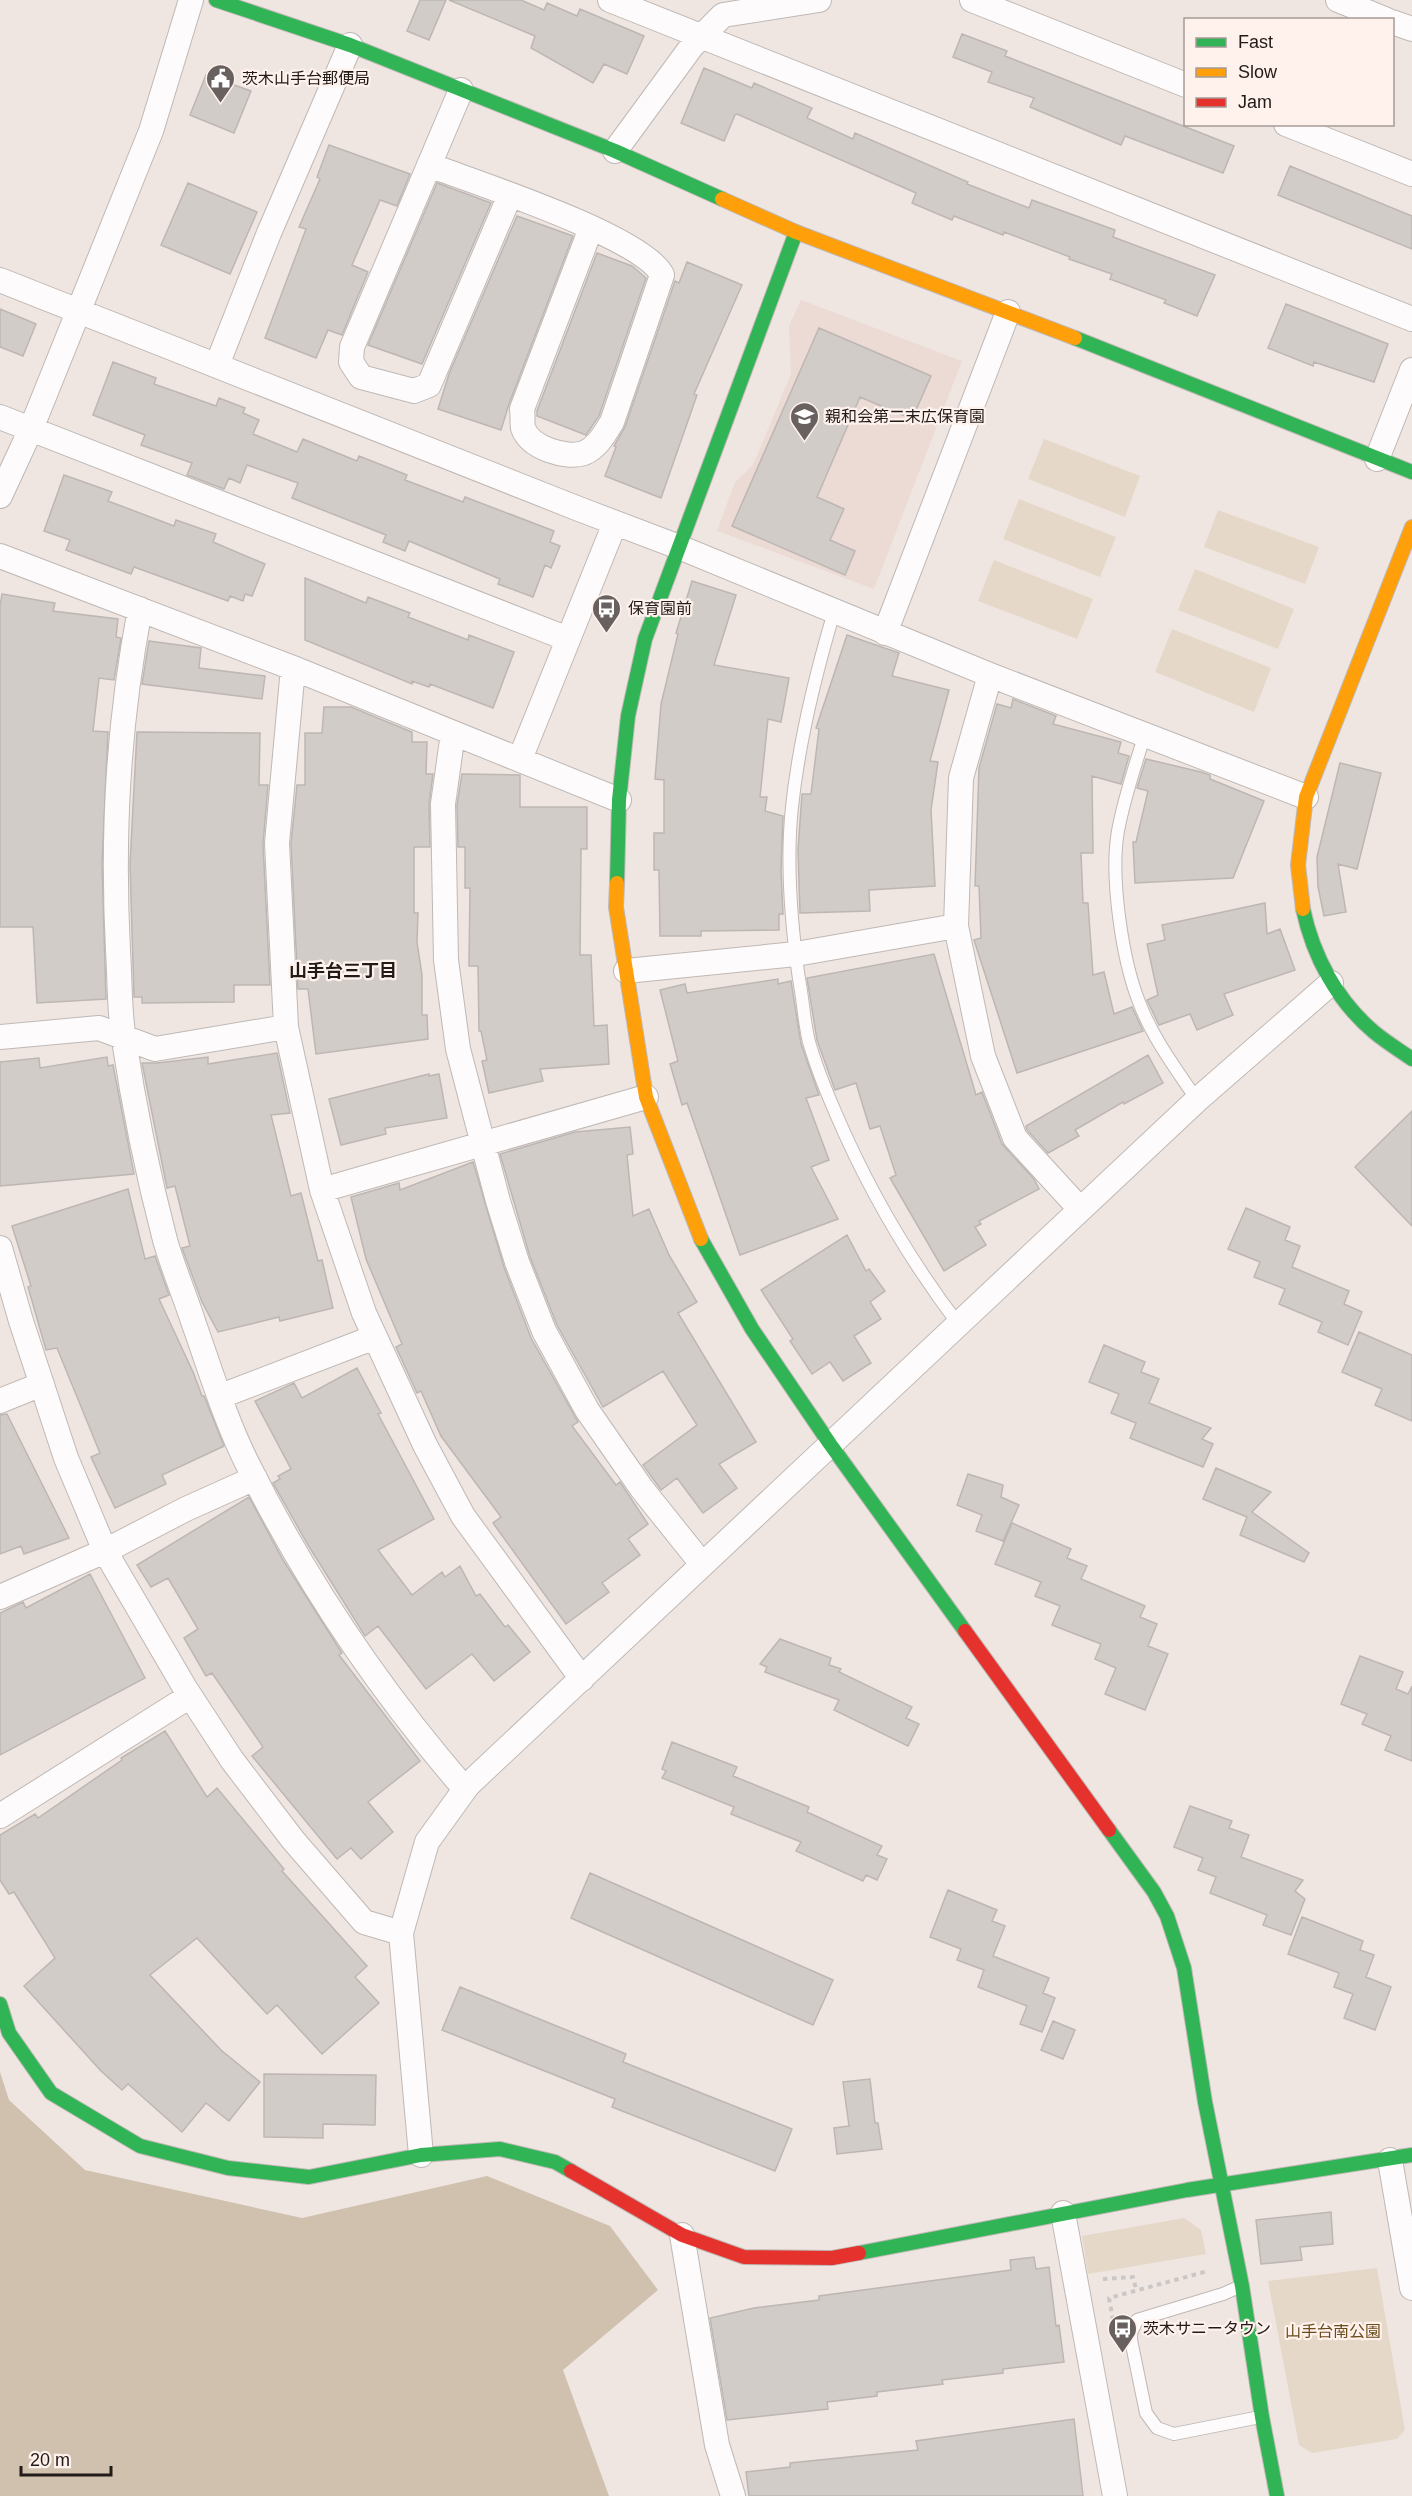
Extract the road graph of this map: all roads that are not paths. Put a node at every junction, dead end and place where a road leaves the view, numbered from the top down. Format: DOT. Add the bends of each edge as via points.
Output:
graph roads {
  1 [pos="191,0"];
  2 [pos="216,0"];
  3 [pos="610,0"];
  4 [pos="819,0"];
  5 [pos="972,0"];
  6 [pos="1338,0"];
  7 [pos="1382,18"];
  8 [pos="1394,23"];
  9 [pos="1412,30"];
  10 [pos="703,37"];
  11 [pos="350,45"];
  12 [pos="1184,85"];
  13 [pos="461,90"];
  14 [pos="1291,126"];
  15 [pos="615,151"];
  16 [pos="429,165"];
  17 [pos="1412,174"];
  18 [pos="510,195"];
  19 [pos="591,228"];
  20 [pos="796,232"];
  21 [pos="0,280"];
  22 [pos="77,310"];
  23 [pos="1008,312"];
  24 [pos="1412,319"];
  25 [pos="217,365"];
  26 [pos="1412,370"];
  27 [pos="0,417"];
  28 [pos="31,429"];
  29 [pos="1377,459"];
  30 [pos="1412,472"];
  31 [pos="0,496"];
  32 [pos="615,523"];
  33 [pos="1412,527"];
  34 [pos="680,547"];
  35 [pos="0,556"];
  36 [pos="140,609"];
  37 [pos="834,612"];
  38 [pos="885,633"];
  39 [pos="568,639"];
  40 [pos="293,668"];
  41 [pos="990,675"];
  42 [pos="453,733"];
  43 [pos="1145,734"];
  44 [pos="520,759"];
  45 [pos="1306,797"];
  46 [pos="619,800"];
  47 [pos="956,926"];
  48 [pos="796,954"];
  49 [pos="626,971"];
  50 [pos="1331,983"];
  51 [pos="286,1027"];
  52 [pos="0,1037"];
  53 [pos="123,1037"];
  54 [pos="1412,1059"];
  55 [pos="646,1096"];
  56 [pos="1197,1100"];
  57 [pos="482,1144"];
  58 [pos="322,1191"];
  59 [pos="1080,1209"];
  60 [pos="0,1248"];
  61 [pos="959,1325"];
  62 [pos="375,1337"];
  63 [pos="42,1384"];
  64 [pos="220,1396"];
  65 [pos="0,1401"];
  66 [pos="830,1444"];
  67 [pos="255,1478"];
  68 [pos="105,1551"];
  69 [pos="702,1564"];
  70 [pos="0,1597"];
  71 [pos="582,1679"];
  72 [pos="190,1696"];
  73 [pos="465,1789"];
  74 [pos="0,1816"];
  75 [pos="401,1933"];
  76 [pos="0,2004"];
  77 [pos="421,2155"];
  78 [pos="1401,2157"];
  79 [pos="1222,2184"];
  80 [pos="1063,2213"];
  81 [pos="682,2235"];
  82 [pos="1242,2286"];
  83 [pos="1412,2288"];
  84 [pos="1262,2417"];
  85 [pos="733,2496"];
  86 [pos="1115,2496"];
  87 [pos="1277,2496"];
  1 -- 22 [label="street" via="151,131"];
  2 -- 11 [label="street"];
  3 -- 10 [label="street"];
  4 -- 10 [label="street" via="723,15"];
  5 -- 12 [label="street"];
  6 -- 7 [label="street"];
  8 -- 9 [label="street"];
  10 -- 15 [label="street" via="692,46"];
  10 -- 24 [label="street"];
  11 -- 13 [label="street"];
  11 -- 25 [label="street"];
  13 -- 15 [label="street"];
  13 -- 16 [label="street"];
  14 -- 17 [label="street"];
  15 -- 20 [label="street"];
  16 -- 18 [label="street"];
  16 -- 18 [label="street" via="352,347 351,362 361,377 414,391 429,384"];
  18 -- 19 [label="street"];
  19 -- 19 [label="street" via="657,265 662,275 612,422 599,443 584,453 566,454 532,440 523,428 522,409"];
  20 -- 23 [label="street"];
  20 -- 34 [label="street"];
  21 -- 22 [label="street"];
  22 -- 25 [label="street"];
  22 -- 28 [label="street"];
  23 -- 29 [label="street"];
  23 -- 38 [label="street"];
  25 -- 32 [label="street"];
  26 -- 29 [label="street"];
  27 -- 28 [label="street"];
  28 -- 31 [label="street"];
  28 -- 39 [label="street"];
  29 -- 30 [label="street"];
  32 -- 34 [label="street"];
  32 -- 39 [label="street"];
  33 -- 45 [label="street"];
  34 -- 37 [label="street"];
  34 -- 46 [label="street" via="645,639 628,716"];
  35 -- 36 [label="street"];
  36 -- 40 [label="street"];
  36 -- 53 [label="street" via="127,681 116,796 114,882"];
  37 -- 38 [label="street"];
  37 -- 48 [label="lane" via="802,734 792,809 790,881"];
  38 -- 41 [label="street"];
  39 -- 44 [label="street"];
  40 -- 42 [label="street"];
  40 -- 51 [label="street" via="277,843"];
  41 -- 43 [label="street"];
  41 -- 47 [label="street" via="961,778"];
  42 -- 44 [label="street"];
  42 -- 57 [label="street" via="443,804 446,960 458,1049"];
  43 -- 45 [label="street"];
  43 -- 56 [label="lane" via="1118,833 1117,885 1124,943 1139,1002 1164,1051"];
  44 -- 46 [label="street"];
  45 -- 50 [label="street" via="1298,874 1308,930"];
  46 -- 49 [label="street" via="616,907"];
  47 -- 48 [label="street"];
  47 -- 59 [label="street" via="983,1056 1015,1138"];
  48 -- 49 [label="street"];
  48 -- 61 [label="lane" via="809,1041 847,1141 919,1272"];
  49 -- 55 [label="street"];
  50 -- 54 [label="street" via="1367,1026"];
  50 -- 56 [label="street"];
  51 -- 53 [label="street" via="155,1049"];
  51 -- 58 [label="street"];
  52 -- 53 [label="street" via="99,1028"];
  53 -- 64 [label="street" via="166,1242"];
  55 -- 57 [label="street"];
  55 -- 66 [label="street" via="696,1231 752,1329"];
  56 -- 59 [label="street"];
  57 -- 58 [label="street"];
  57 -- 69 [label="street" via="517,1262 544,1331 587,1410 642,1490"];
  58 -- 62 [label="street"];
  59 -- 61 [label="street"];
  60 -- 63 [label="street"];
  61 -- 66 [label="street"];
  62 -- 64 [label="street"];
  62 -- 71 [label="street" via="463,1516"];
  63 -- 65 [label="street"];
  63 -- 68 [label="street" via="66,1458"];
  64 -- 67 [label="street"];
  66 -- 69 [label="street"];
  66 -- 79 [label="street" via="1167,1916 1184,1968"];
  67 -- 68 [label="street"];
  67 -- 73 [label="street" via="295,1553 365,1663 413,1729"];
  68 -- 70 [label="street"];
  68 -- 72 [label="street"];
  69 -- 71 [label="street"];
  71 -- 73 [label="street"];
  72 -- 74 [label="street"];
  72 -- 75 [label="street" via="232,1760 293,1840 364,1922"];
  73 -- 75 [label="street" via="427,1842"];
  75 -- 77 [label="street"];
  76 -- 77 [label="street" via="9,2033 51,2093 140,2146 228,2168 309,2177"];
  77 -- 81 [label="street" via="500,2149 555,2162"];
  78 -- 79 [label="street"];
  78 -- 83 [label="street"];
  79 -- 80 [label="street"];
  79 -- 82 [label="street"];
  80 -- 81 [label="street" via="832,2258 744,2257"];
  80 -- 86 [label="street"];
  81 -- 85 [label="street" via="717,2445"];
  82 -- 84 [label="street"];
  82 -- 84 [label="lane" via="1137,2320 1131,2340 1146,2413 1157,2428 1174,2434"];
  84 -- 87 [label="street"];
}
